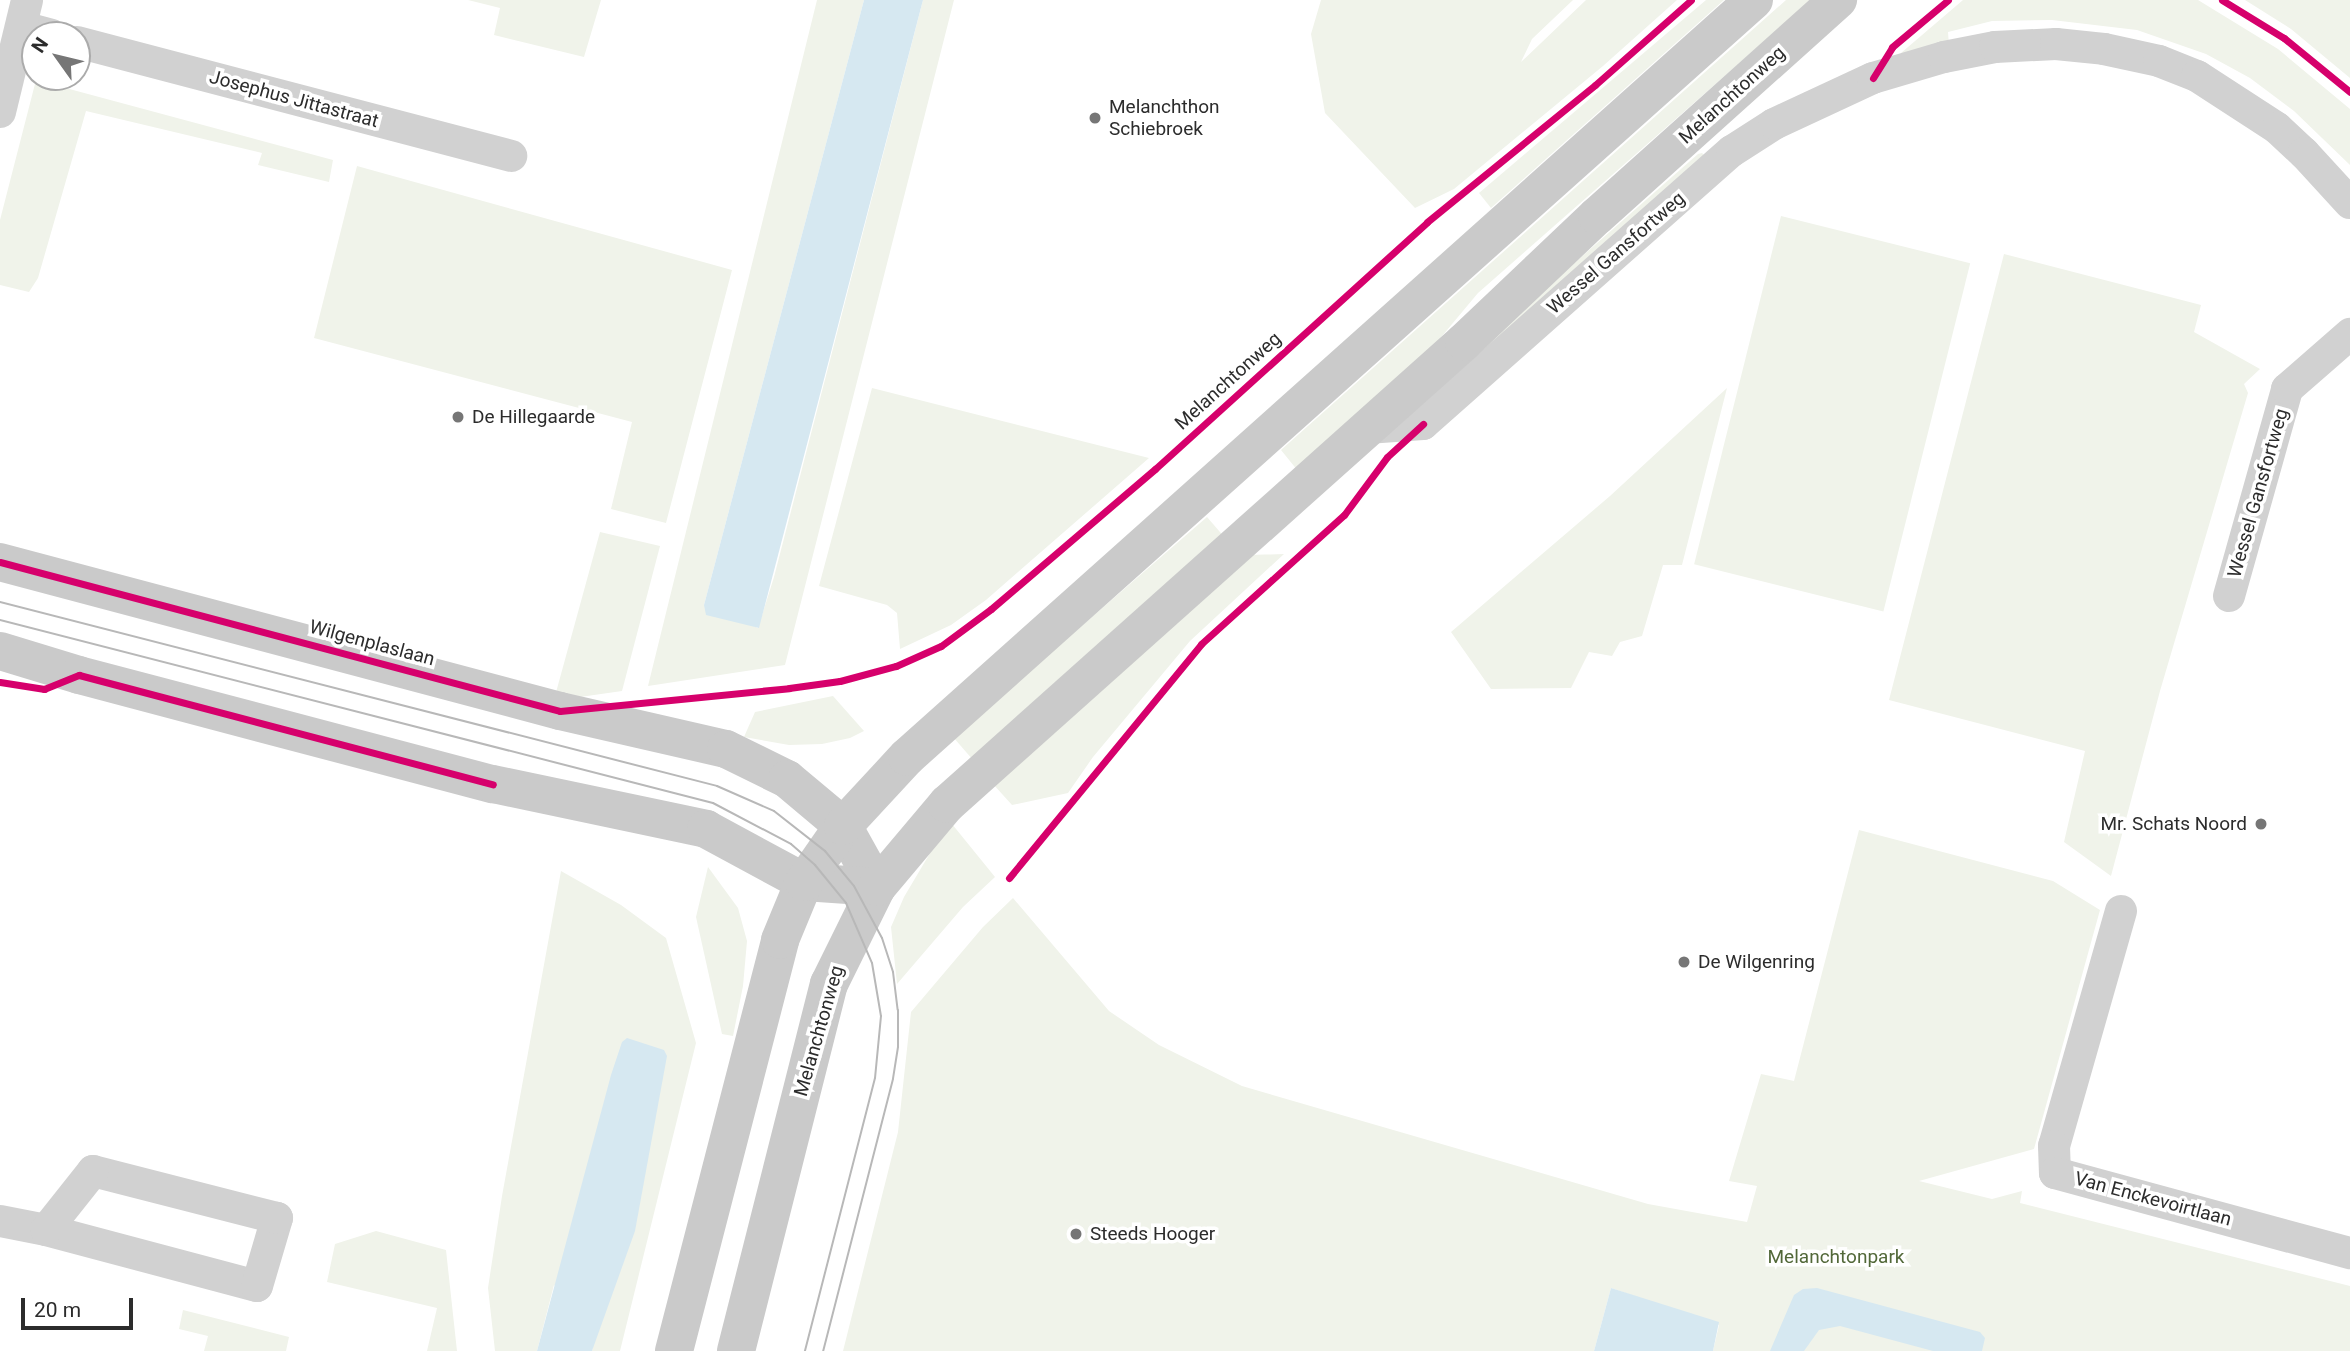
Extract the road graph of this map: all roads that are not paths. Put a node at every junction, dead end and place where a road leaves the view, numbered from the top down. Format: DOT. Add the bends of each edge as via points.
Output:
graph roads {
  1 [pos="1754,0"];
  2 [pos="1839,0"];
  3 [pos="91,46"];
  4 [pos="21,54"];
  5 [pos="0,112"];
  6 [pos="511,156"];
  7 [pos="2350,203"];
  8 [pos="2350,334"];
  9 [pos="1367,428"];
  10 [pos="0,562"];
  11 [pos="2229,596"];
  12 [pos="0,651"];
  13 [pos="843,826"];
  14 [pos="804,882"];
  15 [pos="877,887"];
  16 [pos="2121,911"];
  17 [pos="0,1221"];
  18 [pos="46,1230"];
  19 [pos="2350,1253"];
  20 [pos="674,1351"];
  21 [pos="736,1351"];
  1 -- 13 [label="street" via="906,757"];
  2 -- 9 [label="street, Melanchtonweg"];
  3 -- 6 [label="street, Josephus Jittastraat"];
  4 -- 5 [label="street"];
  7 -- 9 [label="street, Wessel Gansfortweg" via="2277,128 2197,76 2159,61 2056,44 1995,47 1944,57 1873,78 1774,124 1732,151 1423,424"];
  8 -- 11 [label="street, Wessel Gansfortweg" via="2287,390"];
  9 -- 15 [label="street, Melanchtonweg" via="947,804"];
  10 -- 13 [label="street, Wilgenplaslaan" via="560,711 726,749 787,779"];
  12 -- 14 [label="street" via="493,784 706,829"];
  13 -- 14 [label="street"];
  13 -- 15 [label="street, Wilgenplaslaan"];
  14 -- 15 [label="street"];
  14 -- 20 [label="street" via="780,940"];
  15 -- 21 [label="street, Melanchtonweg" via="829,984"];
  16 -- 19 [label="street, Van Enckevoirtlaan" via="2054,1146 2055,1173"];
  17 -- 18 [label="street"];
  18 -- 18 [label="street" via="93,1171 276,1218 257,1286"];
}
